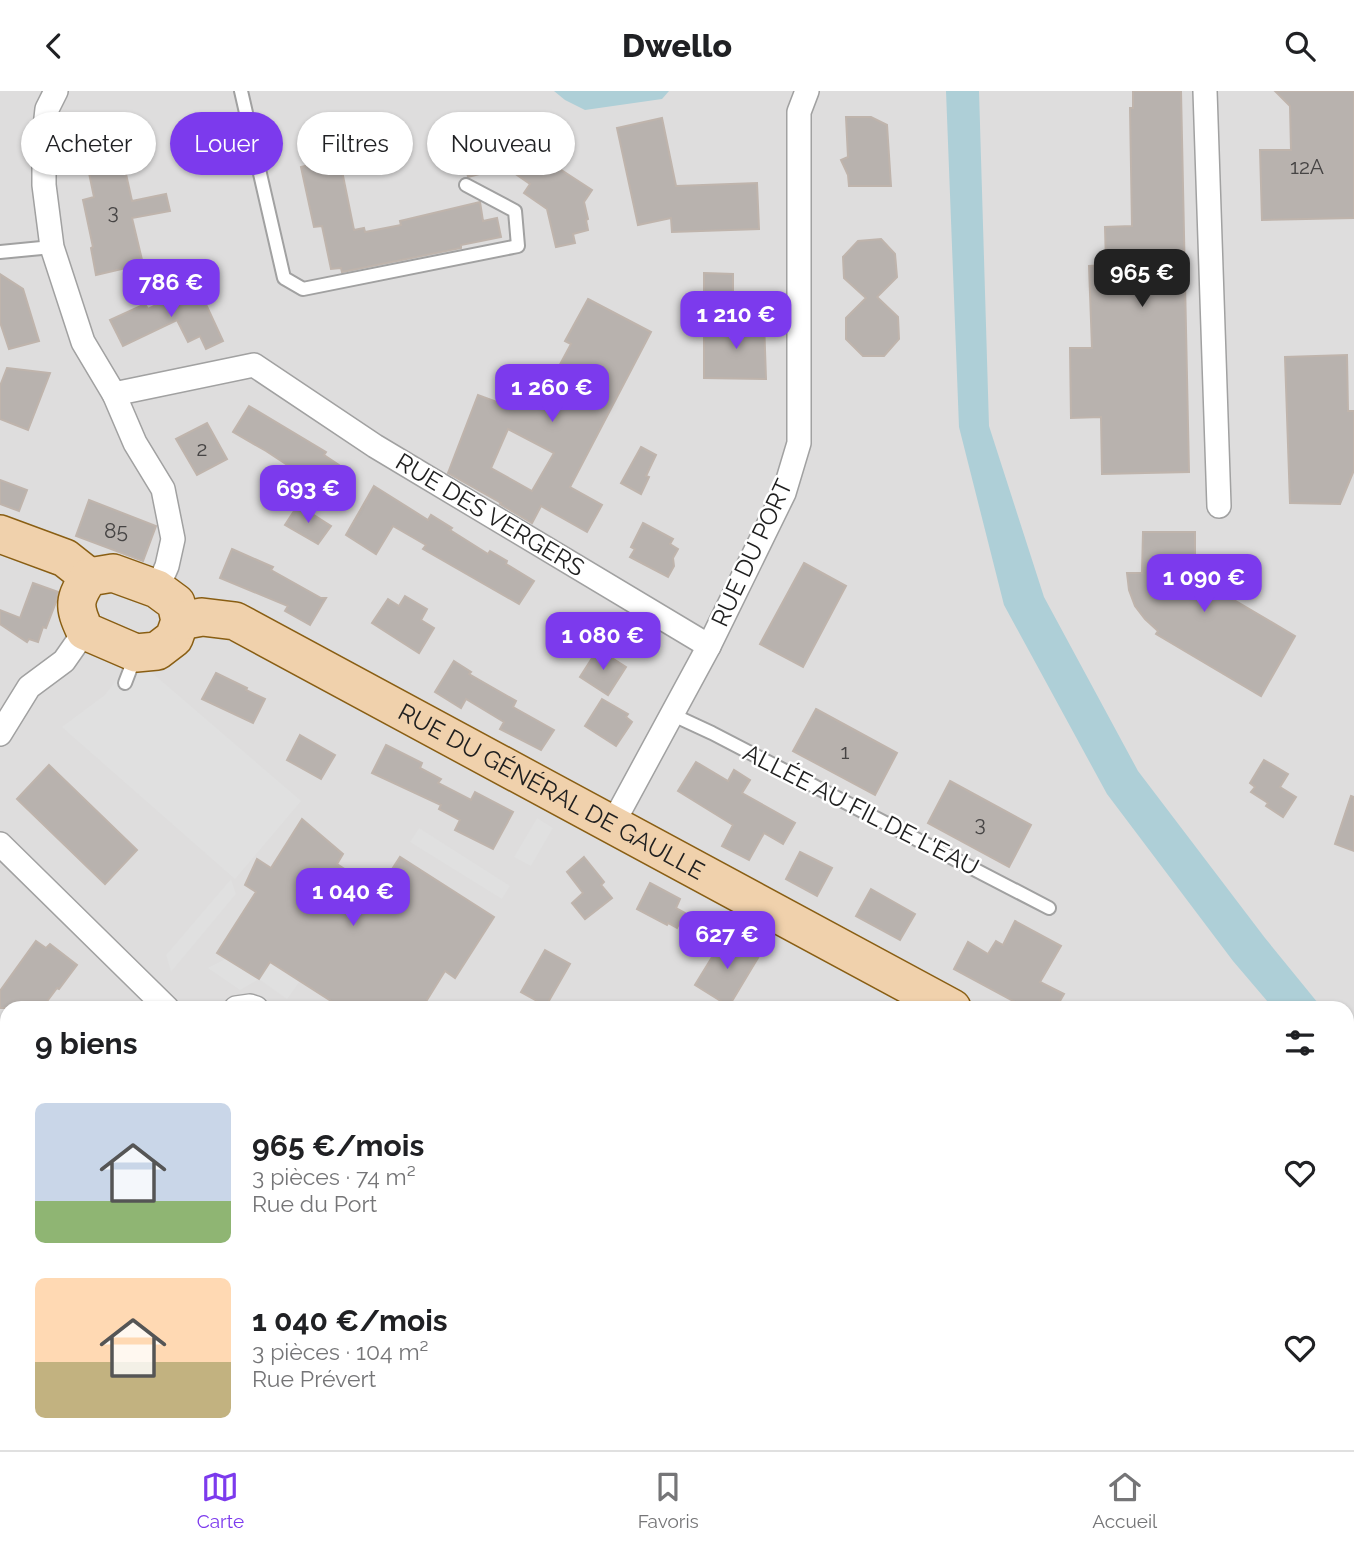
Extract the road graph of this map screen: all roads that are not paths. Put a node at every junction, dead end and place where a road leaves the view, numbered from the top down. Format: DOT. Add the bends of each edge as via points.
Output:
graph roads {
  1 [pos="54,91"];
  2 [pos="241,91"];
  3 [pos="807,91"];
  4 [pos="1205,91"];
  5 [pos="466,185"];
  6 [pos="51,247"];
  7 [pos="0,252"];
  8 [pos="114,394"];
  9 [pos="1219,506"];
  10 [pos="0,534"];
  11 [pos="89,577"];
  12 [pos="157,589"];
  13 [pos="180,621"];
  14 [pos="85,631"];
  15 [pos="709,646"];
  16 [pos="671,714"];
  17 [pos="0,734"];
  18 [pos="612,825"];
  19 [pos="0,844"];
  20 [pos="1049,908"];
  21 [pos="160,1001"];
  22 [pos="939,1001"];
  1 -- 6 [label="street" via="44,135"];
  2 -- 5 [label="lane" via="284,278 303,289 518,246 515,212"];
  3 -- 15 [label="street, RUE DU PORT" via="799,112 799,443 784,493"];
  4 -- 9 [label="street"];
  6 -- 7 [label="lane"];
  6 -- 8 [label="street" via="83,342"];
  8 -- 12 [label="street" via="135,443 163,489 173,539"];
  8 -- 15 [label="street, RUE DES VERGERS" via="254,365 375,446"];
  10 -- 11 [label="main road" via="65,558"];
  11 -- 12 [label="main road" via="113,573"];
  11 -- 14 [label="main road" via="77,594 76,614"];
  12 -- 13 [label="main road" via="176,603"];
  13 -- 14 [label="main road" via="174,638 131,668"];
  13 -- 18 [label="main road, RUE DU GÉNÉRAL DE GAULLE" via="202,617 235,621"];
  14 -- 17 [label="street" via="64,661 29,687"];
  15 -- 16 [label="street, RUE DU PORT"];
  16 -- 18 [label="street, RUE DU PORT"];
  16 -- 20 [label="lane, ALLÉE AU FIL DE L'EAU"];
  18 -- 22 [label="main road, RUE DU GÉNÉRAL DE GAULLE"];
  19 -- 21 [label="street"];
}
